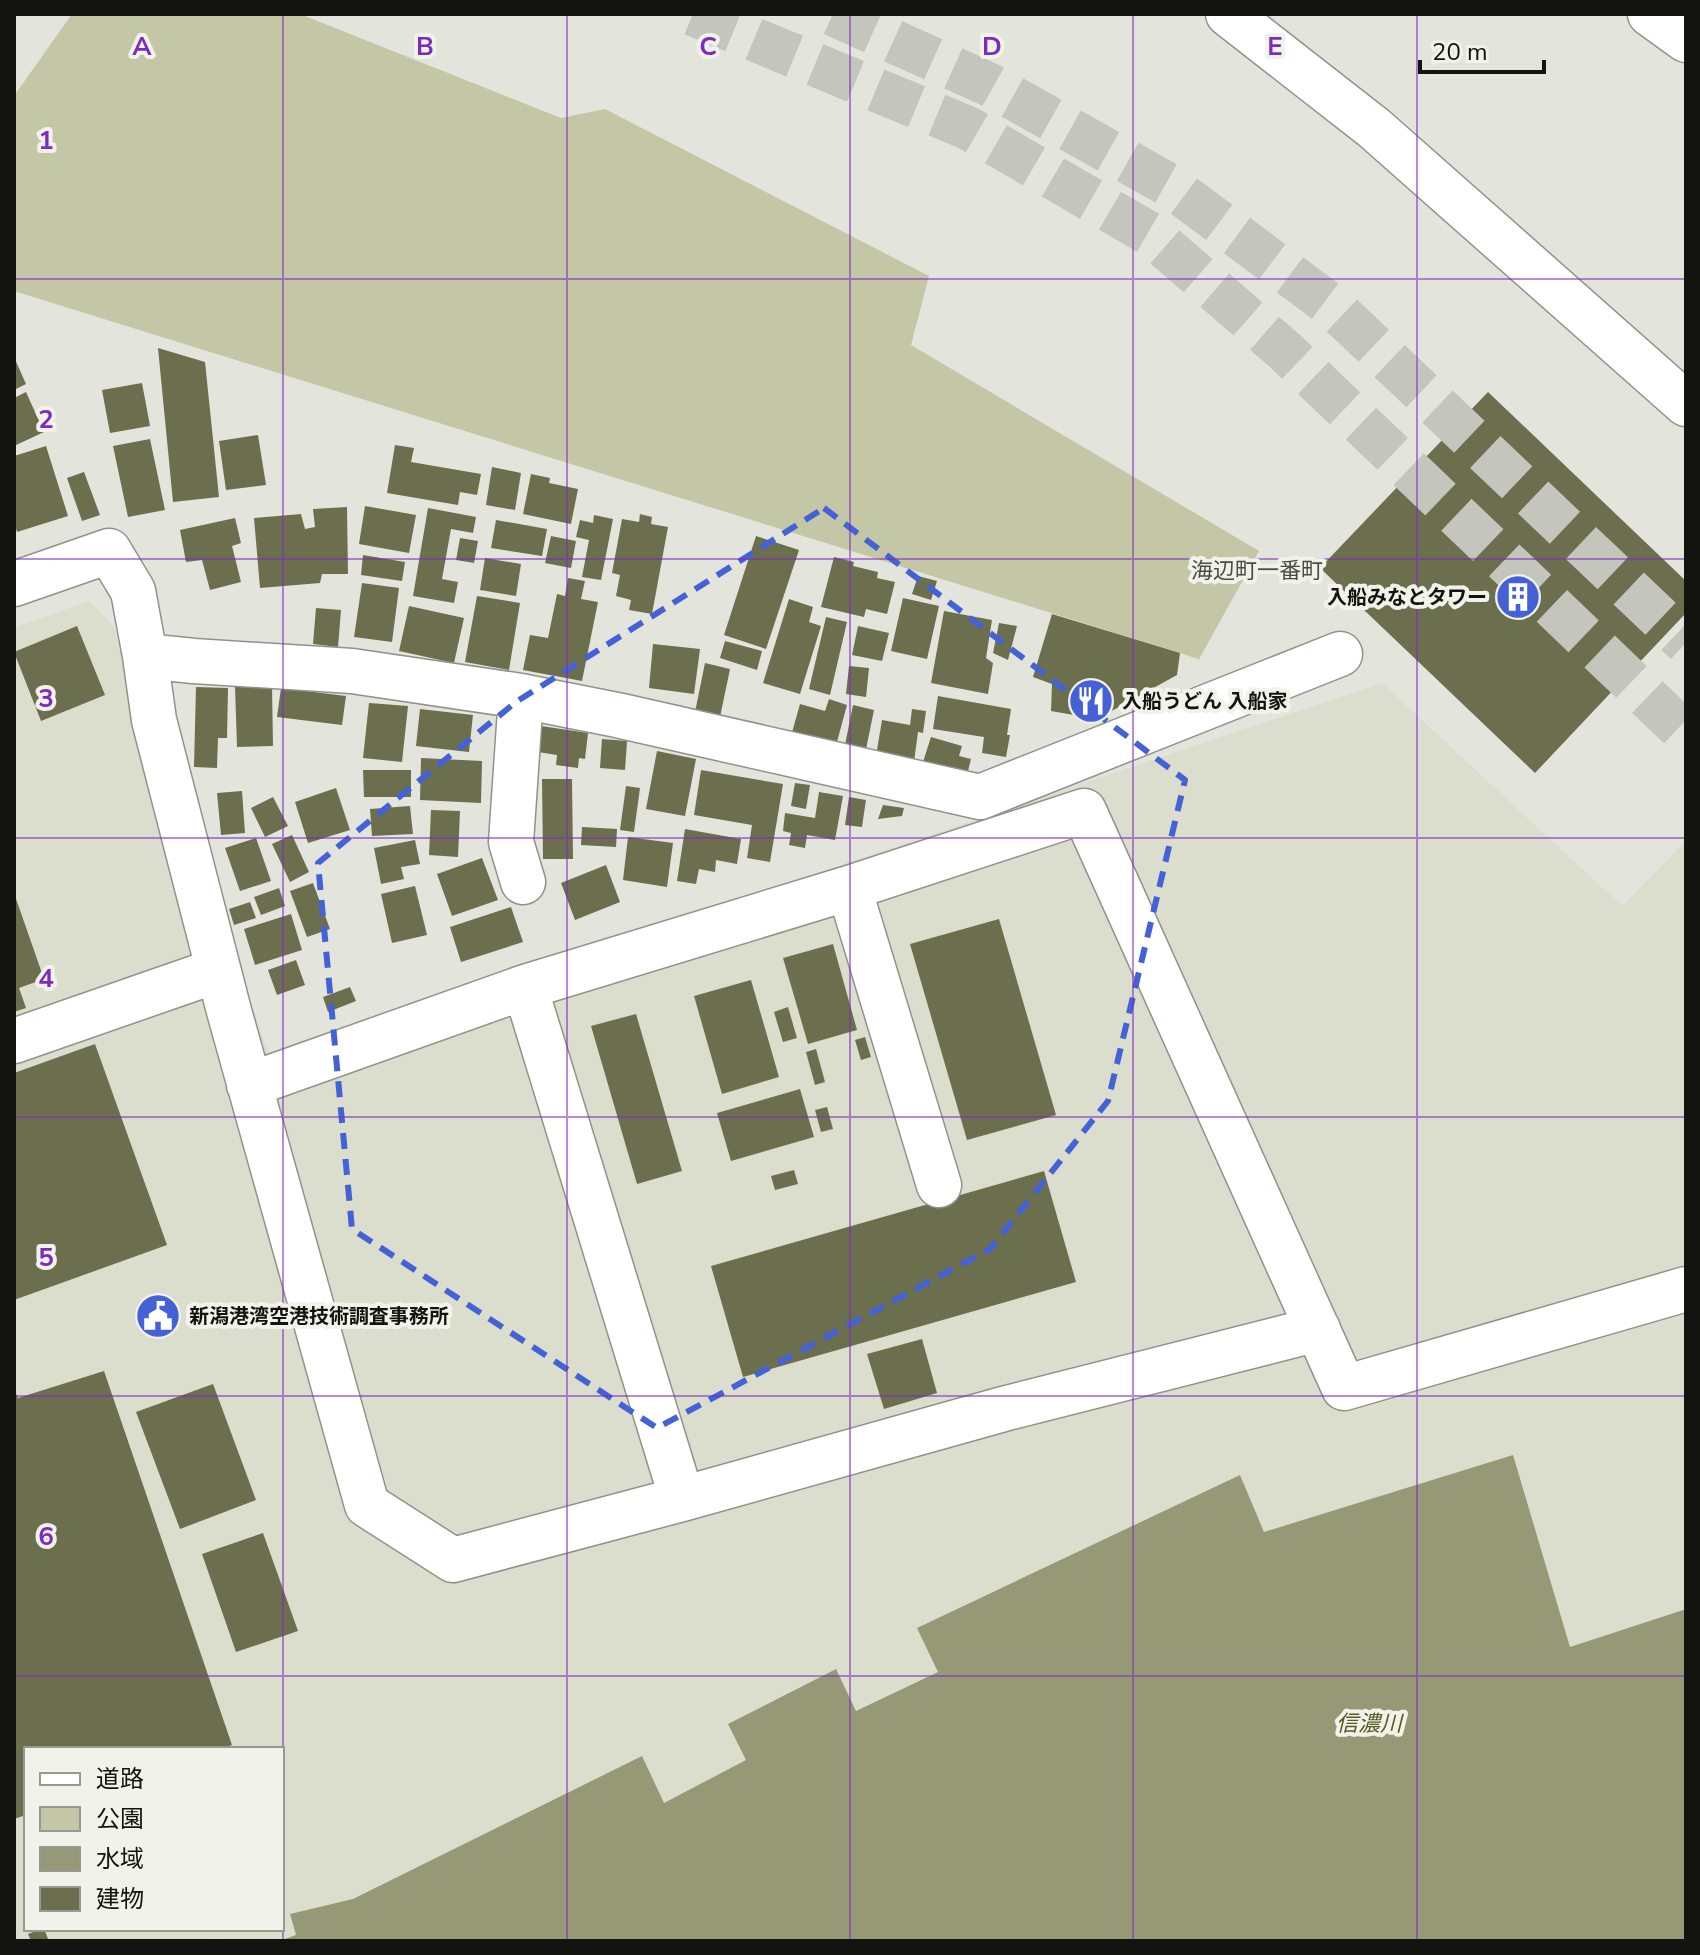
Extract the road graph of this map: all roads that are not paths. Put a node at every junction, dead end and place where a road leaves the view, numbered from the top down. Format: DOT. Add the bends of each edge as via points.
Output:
graph roads {
  1 [pos="1228,14"];
  2 [pos="1650,14"];
  3 [pos="1686,40"];
  4 [pos="1686,404"];
  5 [pos="14,584"];
  6 [pos="1340,654"];
  7 [pos="145,656"];
  8 [pos="521,696"];
  9 [pos="523,882"];
  10 [pos="849,888"];
  11 [pos="525,987"];
  12 [pos="224,991"];
  13 [pos="14,1041"];
  14 [pos="249,1085"];
  15 [pos="939,1185"];
  16 [pos="1686,1289"];
  17 [pos="1318,1329"];
  18 [pos="682,1499"];
  1 -- 4 [label="street" via="1374,128"];
  2 -- 3 [label="street"];
  5 -- 7 [label="street" via="109,551 133,591"];
  6 -- 8 [label="street" via="980,797"];
  7 -- 8 [label="street" via="352,671"];
  7 -- 12 [label="street" via="154,720"];
  8 -- 9 [label="street" via="511,842"];
  10 -- 11 [label="street"];
  10 -- 15 [label="street"];
  10 -- 17 [label="street" via="1084,811"];
  11 -- 14 [label="street"];
  11 -- 18 [label="street"];
  12 -- 13 [label="street"];
  12 -- 14 [label="street"];
  14 -- 18 [label="street" via="367,1505 453,1560"];
  16 -- 17 [label="street" via="1344,1388"];
  17 -- 18 [label="street"];
}
